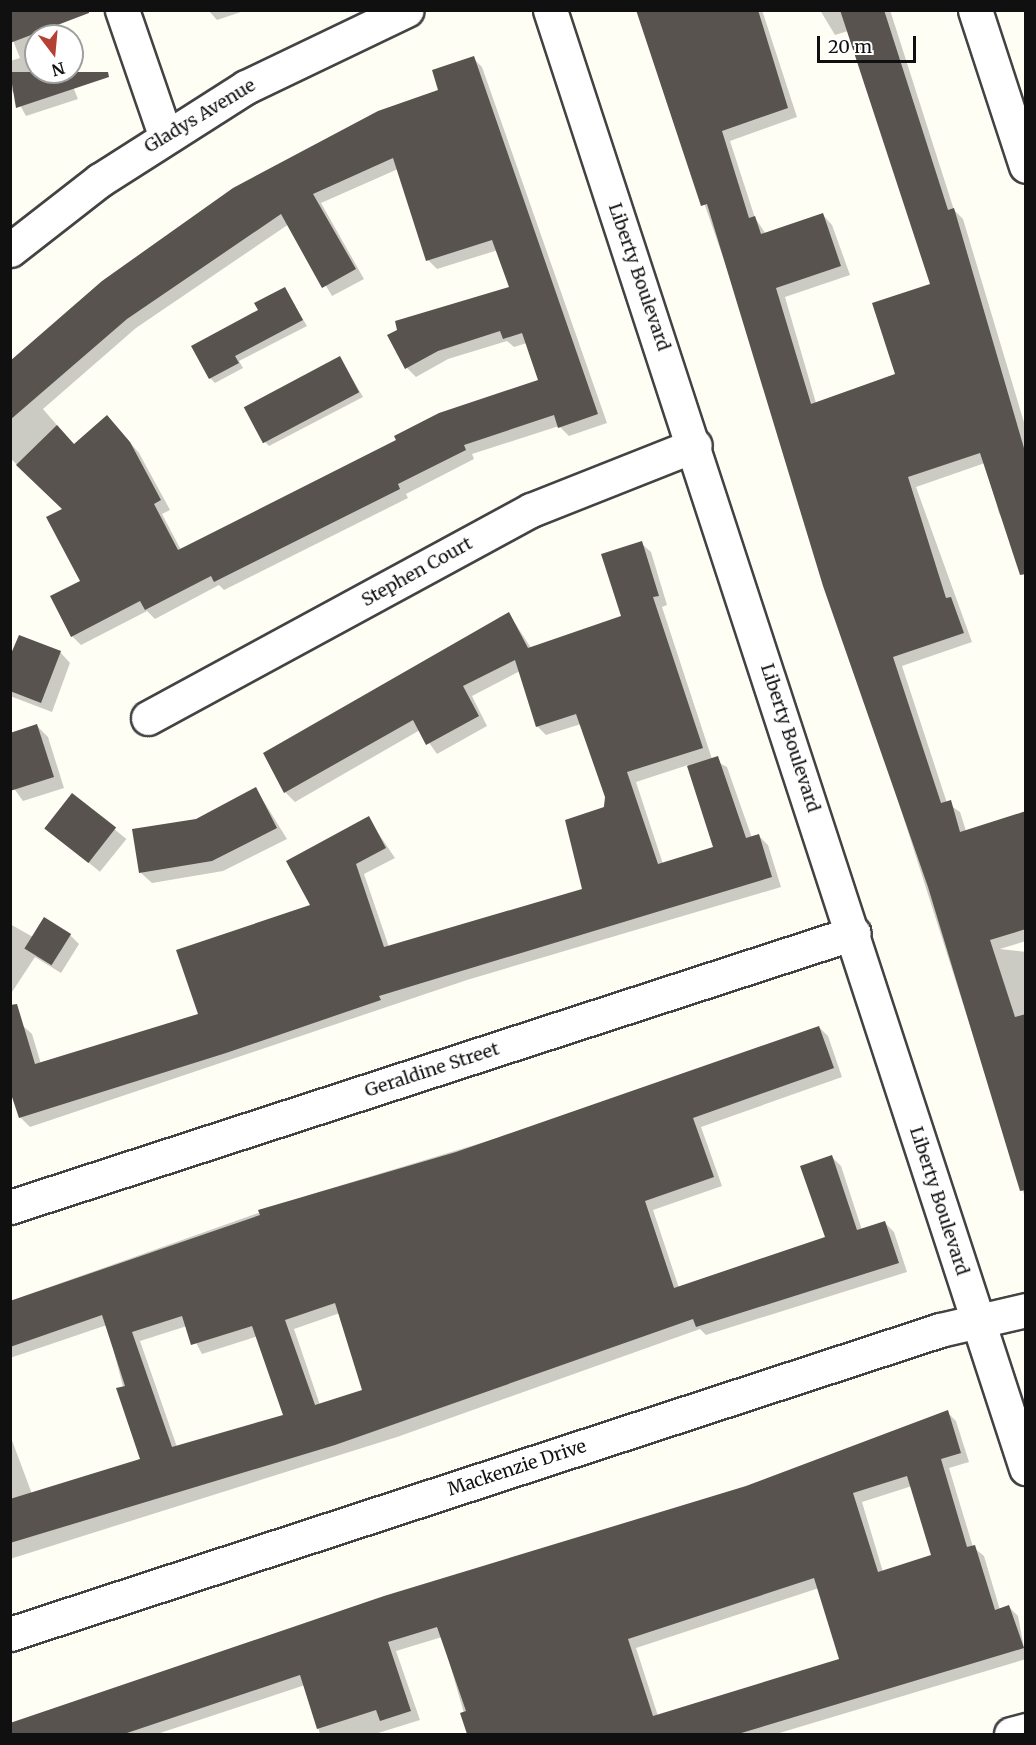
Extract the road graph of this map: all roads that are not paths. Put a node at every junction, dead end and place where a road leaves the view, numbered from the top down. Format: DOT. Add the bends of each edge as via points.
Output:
graph roads {
  1 [pos="122,10"];
  2 [pos="407,10"];
  3 [pos="550,10"];
  4 [pos="975,10"];
  5 [pos="165,135"];
  6 [pos="1026,166"];
  7 [pos="10,250"];
  8 [pos="695,444"];
  9 [pos="148,718"];
  10 [pos="854,933"];
  11 [pos="10,1207"];
  12 [pos="1026,1310"];
  13 [pos="980,1323"];
  14 [pos="1026,1468"];
  15 [pos="10,1634"];
  16 [pos="1026,1730"];
  17 [pos="1011,1734"];
  1 -- 5 [label="street"];
  2 -- 5 [label="street, Gladys Avenue" via="333,41"];
  3 -- 8 [label="street, Liberty Boulevard"];
  4 -- 6 [label="street"];
  5 -- 7 [label="street, Gladys Avenue"];
  8 -- 9 [label="street, Stephen Court" via="531,510"];
  8 -- 10 [label="street, Liberty Boulevard"];
  10 -- 11 [label="street, Geraldine Street"];
  10 -- 13 [label="street, Liberty Boulevard"];
  12 -- 13 [label="street, Mackenzie Drive"];
  13 -- 14 [label="street, Liberty Boulevard"];
  13 -- 15 [label="street, Mackenzie Drive" via="940,1330"];
  16 -- 17 [label="street"];
}
